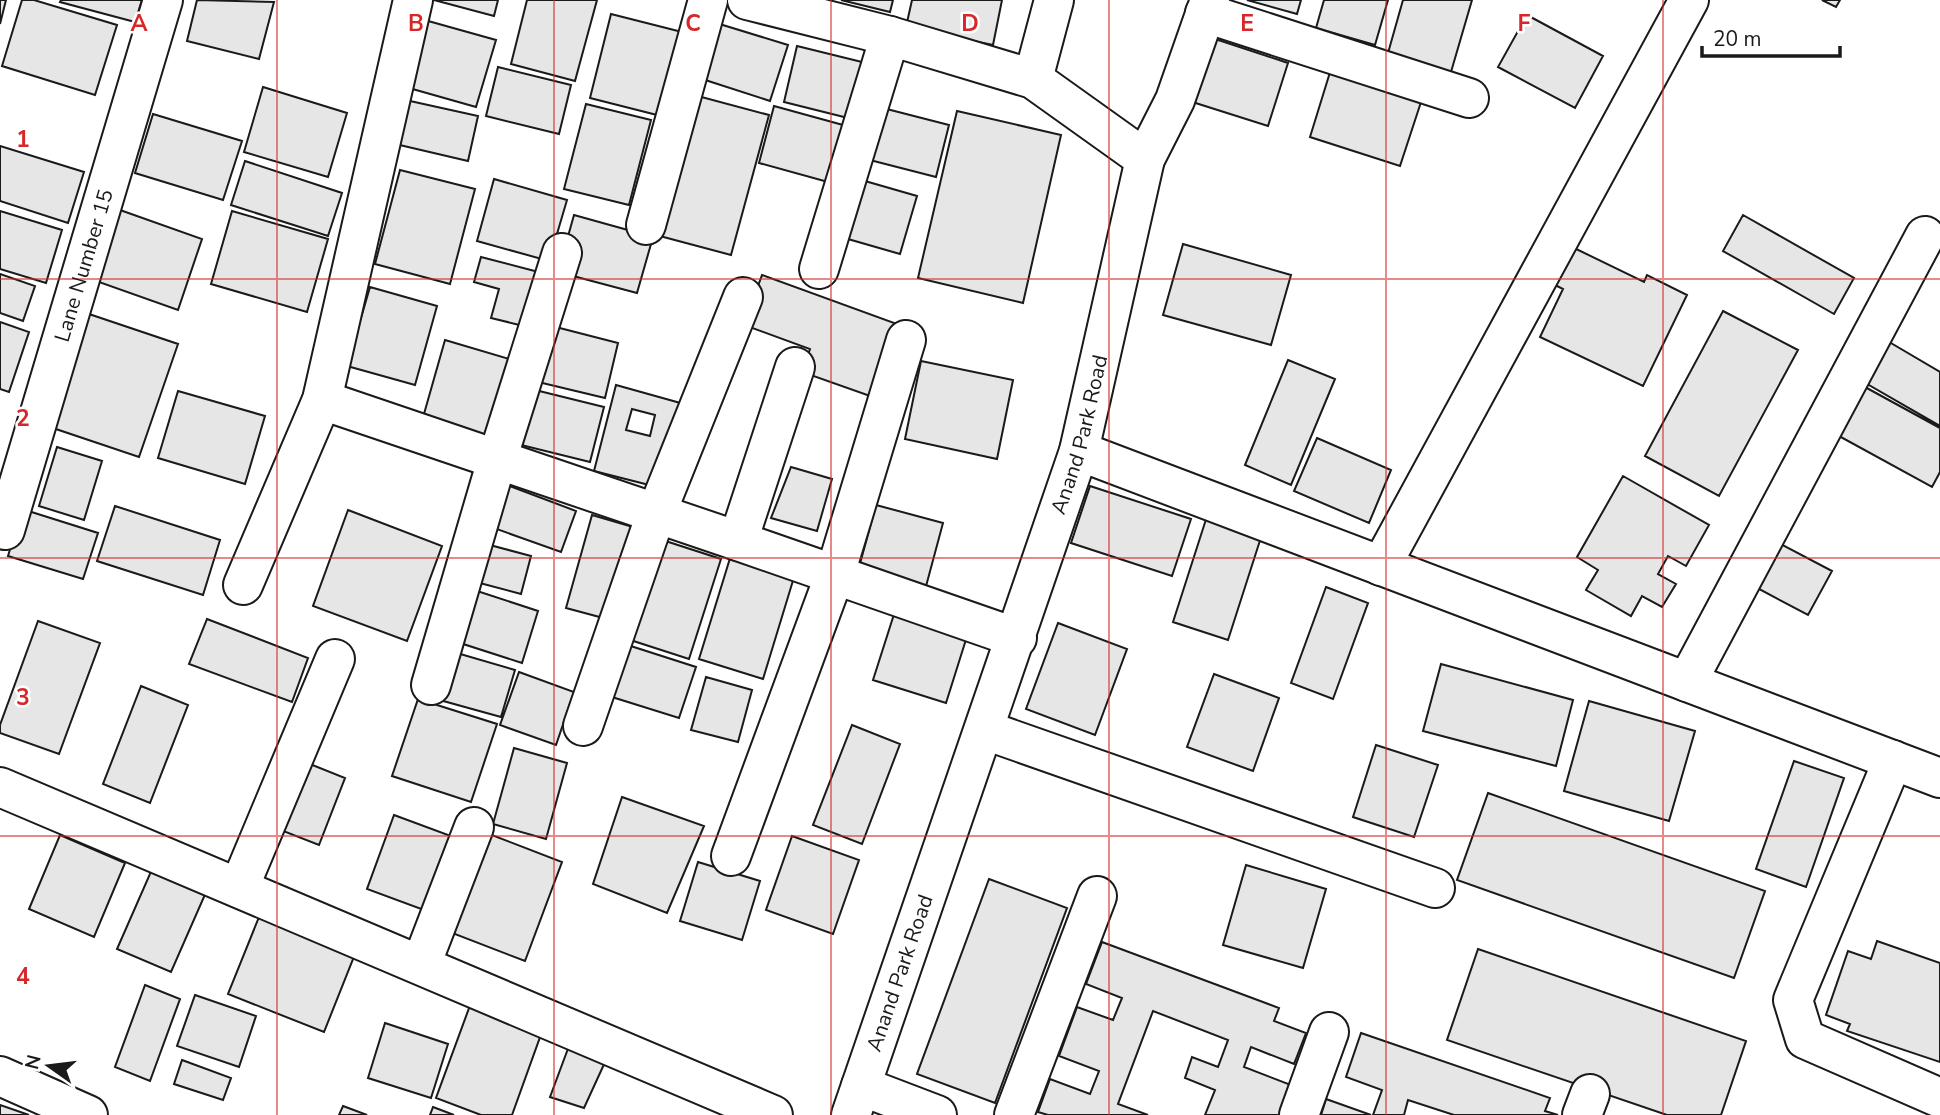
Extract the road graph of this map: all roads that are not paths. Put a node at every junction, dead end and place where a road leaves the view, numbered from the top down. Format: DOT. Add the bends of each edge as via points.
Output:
graph roads {
  1 [pos="163,0"];
  2 [pos="413,0"];
  3 [pos="708,0"];
  4 [pos="1055,0"];
  5 [pos="1689,0"];
  6 [pos="755,1"];
  7 [pos="1208,7"];
  8 [pos="890,36"];
  9 [pos="1033,79"];
  10 [pos="1469,99"];
  11 [pos="1145,159"];
  12 [pos="646,225"];
  13 [pos="1925,236"];
  14 [pos="562,253"];
  15 [pos="819,269"];
  16 [pos="743,297"];
  17 [pos="906,340"];
  18 [pos="795,366"];
  19 [pos="322,400"];
  20 [pos="1079,452"];
  21 [pos="498,460"];
  22 [pos="656,513"];
  23 [pos="5,530"];
  24 [pos="738,541"];
  25 [pos="1381,566"];
  26 [pos="835,574"];
  27 [pos="243,585"];
  28 [pos="1017,638"];
  29 [pos="335,659"];
  30 [pos="1687,682"];
  31 [pos="431,685"];
  32 [pos="583,726"];
  33 [pos="985,730"];
  34 [pos="1893,760"];
  35 [pos="1940,778"];
  36 [pos="0,787"];
  37 [pos="474,827"];
  38 [pos="731,856"];
  39 [pos="239,888"];
  40 [pos="1435,888"];
  41 [pos="1097,897"];
  42 [pos="421,965"];
  43 [pos="1329,1032"];
  44 [pos="0,1076"];
  45 [pos="1940,1098"];
  46 [pos="856,1100"];
  47 [pos="88,1115"];
  48 [pos="773,1115"];
  49 [pos="937,1115"];
  50 [pos="1014,1115"];
  51 [pos="1299,1115"];
  1 -- 23 [label="street, Lane Number 15"];
  2 -- 19 [label="street"];
  3 -- 12 [label="street"];
  4 -- 9 [label="street"];
  5 -- 25 [label="street"];
  6 -- 8 [label="street"];
  7 -- 10 [label="street"];
  7 -- 11 [label="street, Anand Park Road" via="1175,100"];
  8 -- 9 [label="street"];
  8 -- 15 [label="street"];
  9 -- 11 [label="street"];
  11 -- 20 [label="street, Anand Park Road"];
  13 -- 30 [label="street"];
  14 -- 21 [label="street"];
  16 -- 22 [label="street"];
  17 -- 26 [label="street"];
  18 -- 24 [label="street"];
  19 -- 21 [label="street"];
  19 -- 27 [label="street"];
  20 -- 25 [label="street"];
  20 -- 28 [label="street, Anand Park Road"];
  21 -- 22 [label="street"];
  21 -- 31 [label="street"];
  22 -- 24 [label="street"];
  22 -- 32 [label="street"];
  24 -- 26 [label="street"];
  25 -- 30 [label="street"];
  26 -- 28 [label="street"];
  26 -- 38 [label="street"];
  28 -- 33 [label="street, Anand Park Road"];
  29 -- 39 [label="street"];
  30 -- 34 [label="street"];
  33 -- 40 [label="street"];
  33 -- 46 [label="street, Anand Park Road"];
  34 -- 35 [label="street"];
  34 -- 45 [label="street" via="1793,1000 1805,1039"];
  36 -- 39 [label="street"];
  37 -- 42 [label="street"];
  39 -- 42 [label="street"];
  41 -- 50 [label="street"];
  42 -- 48 [label="street"];
  43 -- 51 [label="street"];
  44 -- 47 [label="street"];
  46 -- 49 [label="street"];
}
